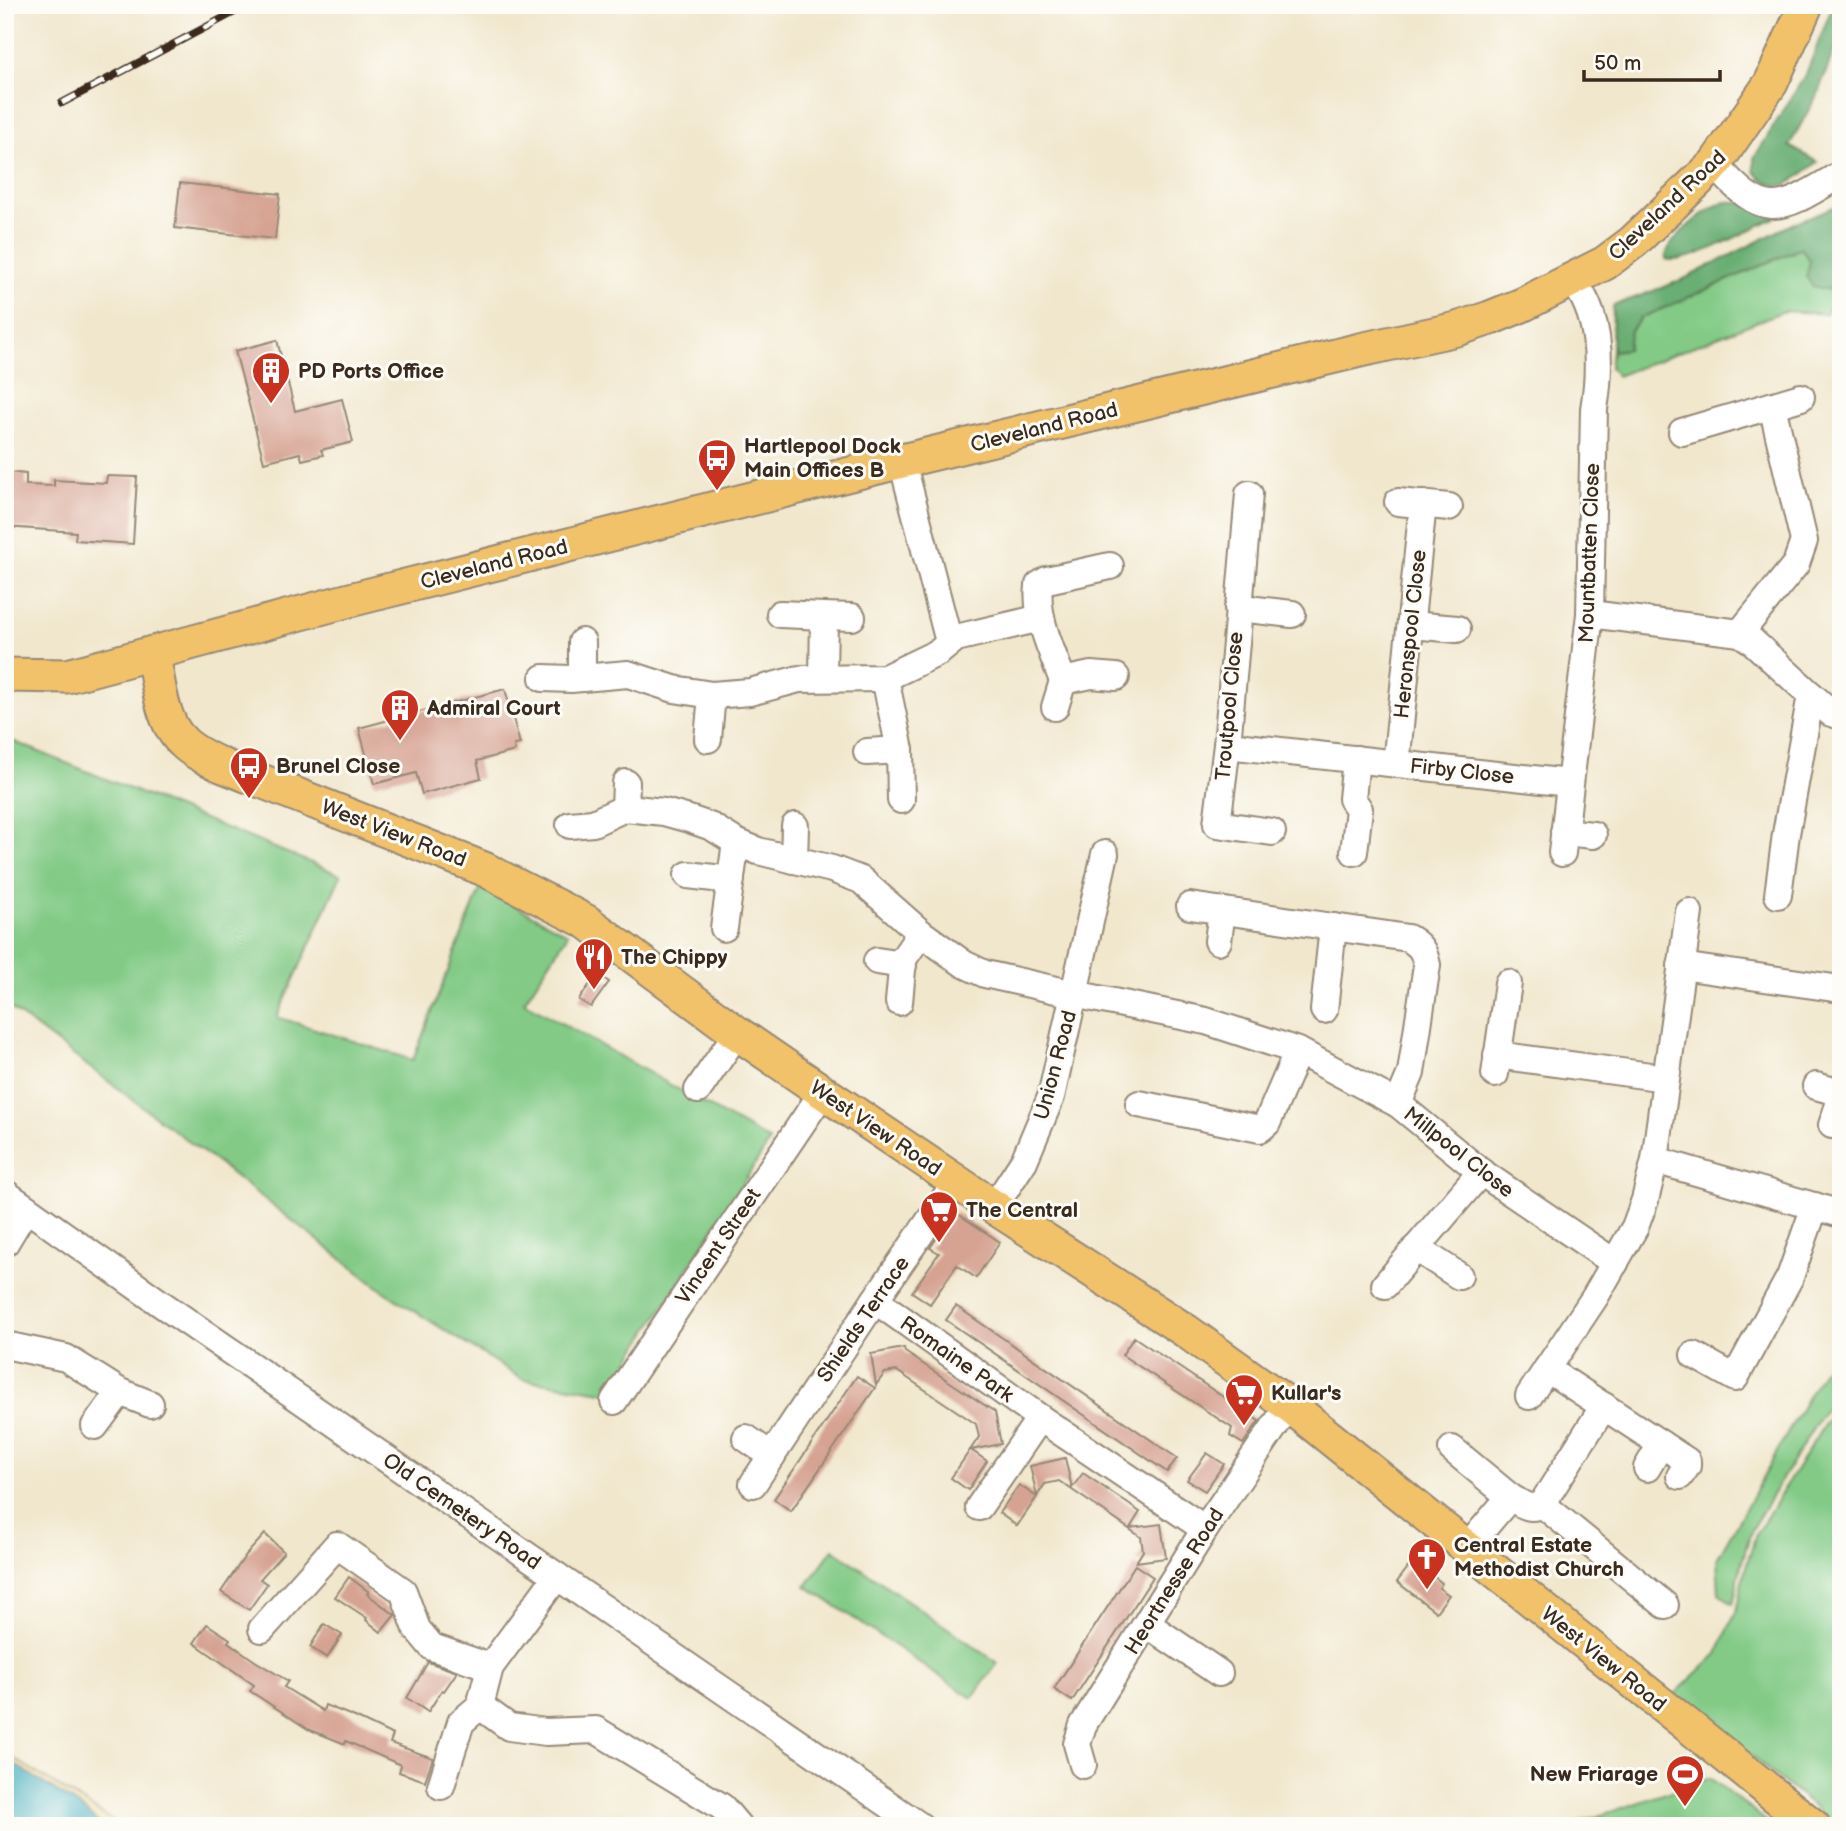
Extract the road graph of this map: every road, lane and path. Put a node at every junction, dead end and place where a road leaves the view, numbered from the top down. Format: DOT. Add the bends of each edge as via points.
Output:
graph roads {
  1 [pos="1806,5"];
  2 [pos="1715,164"];
  3 [pos="1841,174"];
  4 [pos="1571,279"];
  5 [pos="1801,397"];
  6 [pos="1772,406"];
  7 [pos="1682,432"];
  8 [pos="902,461"];
  9 [pos="1249,494"];
  10 [pos="1449,507"];
  11 [pos="1110,566"];
  12 [pos="1238,608"];
  13 [pos="780,614"];
  14 [pos="1292,614"];
  15 [pos="1590,614"];
  16 [pos="824,616"];
  17 [pos="852,617"];
  18 [pos="1041,618"];
  19 [pos="1411,625"];
  20 [pos="1457,629"];
  21 [pos="1740,633"];
  22 [pos="582,642"];
  23 [pos="949,642"];
  24 [pos="153,653"];
  25 [pos="5,675"];
  26 [pos="823,677"];
  27 [pos="1116,677"];
  28 [pos="543,678"];
  29 [pos="582,678"];
  30 [pos="885,678"];
  31 [pos="1063,681"];
  32 [pos="712,695"];
  33 [pos="1811,695"];
  34 [pos="1055,707"];
  35 [pos="1841,716"];
  36 [pos="708,739"];
  37 [pos="1227,745"];
  38 [pos="900,750"];
  39 [pos="867,752"];
  40 [pos="1356,760"];
  41 [pos="1396,764"];
  42 [pos="1569,783"];
  43 [pos="901,800"];
  44 [pos="570,825"];
  45 [pos="795,826"];
  46 [pos="1272,831"];
  47 [pos="1593,835"];
  48 [pos="736,842"];
  49 [pos="1354,852"];
  50 [pos="1105,854"];
  51 [pos="794,860"];
  52 [pos="688,875"];
  53 [pos="731,880"];
  54 [pos="1778,895"];
  55 [pos="1190,906"];
  56 [pos="1222,911"];
  57 [pos="1689,912"];
  58 [pos="1333,927"];
  59 [pos="724,928"];
  60 [pos="921,933"];
  61 [pos="1218,941"];
  62 [pos="1681,966"];
  63 [pos="1508,984"];
  64 [pos="1841,989"];
  65 [pos="1074,994"];
  66 [pos="899,1002"];
  67 [pos="1324,1010"];
  68 [pos="737,1033"];
  69 [pos="1298,1051"];
  70 [pos="1665,1078"];
  71 [pos="698,1090"];
  72 [pos="823,1092"];
  73 [pos="1841,1099"];
  74 [pos="1139,1104"];
  75 [pos="1398,1104"];
  76 [pos="1832,1125"];
  77 [pos="1655,1160"];
  78 [pos="1481,1172"];
  79 [pos="956,1182"];
  80 [pos="16,1200"];
  81 [pos="1815,1206"];
  82 [pos="994,1208"];
  83 [pos="1841,1214"];
  84 [pos="5,1243"];
  85 [pos="1416,1248"];
  86 [pos="1615,1263"];
  87 [pos="1458,1276"];
  88 [pos="1385,1285"];
  89 [pos="875,1300"];
  90 [pos="5,1345"];
  91 [pos="1694,1355"];
  92 [pos="1547,1369"];
  93 [pos="120,1391"];
  94 [pos="1529,1396"];
  95 [pos="614,1401"];
  96 [pos="150,1404"];
  97 [pos="1289,1405"];
  98 [pos="1604,1406"];
  99 [pos="1040,1418"];
  100 [pos="96,1426"];
  101 [pos="746,1438"];
  102 [pos="1661,1444"];
  103 [pos="1451,1449"];
  104 [pos="772,1456"];
  105 [pos="1647,1468"];
  106 [pos="1680,1476"];
  107 [pos="753,1485"];
  108 [pos="1510,1497"];
  109 [pos="1542,1504"];
  110 [pos="979,1507"];
  111 [pos="1205,1529"];
  112 [pos="1466,1549"];
  113 [pos="557,1576"];
  114 [pos="1665,1605"];
  115 [pos="1147,1624"];
  116 [pos="262,1629"];
  117 [pos="489,1667"];
  118 [pos="1219,1674"];
  119 [pos="480,1706"];
  120 [pos="1083,1765"];
  121 [pos="441,1786"];
  122 [pos="738,1826"];
  123 [pos="920,1826"];
  124 [pos="1813,1826"];
  1 -- 2 [label="main road, Cleveland Road" via="1772,83"];
  2 -- 3 [label="street" via="1734,187 1769,206 1800,199"];
  2 -- 4 [label="main road, Cleveland Road" via="1633,242 1605,263"];
  4 -- 8 [label="main road, Cleveland Road" via="1522,305 1457,329"];
  4 -- 15 [label="street, Mountbatten Close" via="1582,292 1597,335"];
  5 -- 6 [label="street"];
  6 -- 7 [label="street"];
  6 -- 21 [label="street" via="1804,541 1796,564"];
  8 -- 23 [label="street"];
  8 -- 24 [label="main road, Cleveland Road"];
  9 -- 12 [label="street, Troutpool Close" via="1257,534"];
  10 -- 19 [label="street, Heronspool Close" via="1410,503"];
  11 -- 18 [label="street" via="1040,585"];
  12 -- 14 [label="street"];
  12 -- 37 [label="street, Troutpool Close"];
  13 -- 16 [label="street"];
  15 -- 21 [label="street"];
  15 -- 42 [label="street, Mountbatten Close"];
  16 -- 17 [label="street"];
  16 -- 26 [label="street"];
  18 -- 23 [label="street"];
  18 -- 31 [label="street"];
  19 -- 20 [label="street"];
  19 -- 41 [label="street, Heronspool Close"];
  21 -- 33 [label="street"];
  22 -- 29 [label="street"];
  23 -- 30 [label="street" via="939,652"];
  24 -- 25 [label="main road" via="67,676"];
  24 -- 68 [label="main road, West View Road" via="170,722 181,741 198,754 534,893 587,922"];
  26 -- 30 [label="street"];
  26 -- 32 [label="street"];
  27 -- 31 [label="street" via="1091,675"];
  28 -- 29 [label="street"];
  29 -- 32 [label="street" via="628,674"];
  30 -- 38 [label="street"];
  31 -- 34 [label="street"];
  32 -- 36 [label="street"];
  33 -- 35 [label="street"];
  33 -- 54 [label="street" via="1775,832"];
  37 -- 40 [label="street, Firby Close"];
  37 -- 46 [label="street, Troutpool Close" via="1217,824"];
  38 -- 39 [label="street"];
  38 -- 43 [label="street"];
  40 -- 41 [label="street, Firby Close"];
  40 -- 49 [label="street" via="1352,799 1359,809"];
  41 -- 42 [label="street, Firby Close"];
  42 -- 47 [label="street, Mountbatten Close" via="1563,842"];
  44 -- 48 [label="street" via="593,822 625,796 712,827"];
  45 -- 51 [label="street"];
  48 -- 51 [label="street"];
  48 -- 53 [label="street"];
  50 -- 65 [label="street, Union Road"];
  51 -- 60 [label="street" via="861,880"];
  52 -- 53 [label="street"];
  53 -- 59 [label="street"];
  55 -- 56 [label="street"];
  56 -- 58 [label="street"];
  56 -- 61 [label="street"];
  57 -- 62 [label="street"];
  58 -- 67 [label="street"];
  58 -- 75 [label="street" via="1408,938 1424,953 1427,965 1411,1073"];
  60 -- 65 [label="street" via="985,974"];
  60 -- 66 [label="street" via="908,951 890,963"];
  62 -- 64 [label="street"];
  62 -- 70 [label="street"];
  63 -- 70 [label="street" via="1496,1064"];
  65 -- 69 [label="street, Millpool Close" via="1193,1017"];
  65 -- 82 [label="street, Union Road" via="1051,1097 1024,1161"];
  68 -- 71 [label="street"];
  68 -- 72 [label="main road, West View Road"];
  69 -- 74 [label="street" via="1267,1123 1260,1129"];
  69 -- 75 [label="street, Millpool Close"];
  70 -- 77 [label="street"];
  72 -- 79 [label="main road, West View Road"];
  72 -- 95 [label="street, Vincent Street"];
  73 -- 76 [label="street"];
  75 -- 78 [label="street, Millpool Close"];
  77 -- 81 [label="street"];
  77 -- 86 [label="street" via="1635,1227"];
  78 -- 85 [label="street"];
  78 -- 86 [label="street, Millpool Close"];
  79 -- 82 [label="main road, West View Road"];
  79 -- 89 [label="street, Shields Terrace"];
  80 -- 84 [label="street"];
  80 -- 113 [label="street, Old Cemetery Road"];
  81 -- 83 [label="street"];
  81 -- 91 [label="street" via="1790,1277 1735,1378"];
  82 -- 97 [label="main road, West View Road" via="1186,1331"];
  85 -- 87 [label="street"];
  85 -- 88 [label="street"];
  86 -- 92 [label="street"];
  89 -- 99 [label="street, Romaine Park"];
  89 -- 104 [label="street, Shields Terrace"];
  90 -- 93 [label="street" via="66,1358"];
  92 -- 94 [label="street"];
  92 -- 98 [label="street"];
  93 -- 96 [label="street"];
  93 -- 100 [label="street"];
  97 -- 111 [label="street, Heortnesse Road"];
  97 -- 112 [label="main road, West View Road"];
  98 -- 102 [label="street"];
  98 -- 109 [label="street"];
  99 -- 110 [label="street"];
  99 -- 111 [label="street, Romaine Park"];
  101 -- 104 [label="street"];
  102 -- 105 [label="street"];
  102 -- 106 [label="street" via="1686,1461"];
  103 -- 108 [label="street"];
  104 -- 107 [label="street, Shields Terrace"];
  108 -- 109 [label="street" via="1526,1507"];
  108 -- 112 [label="street"];
  109 -- 114 [label="street"];
  111 -- 115 [label="street, Heortnesse Road"];
  112 -- 124 [label="main road, West View Road"];
  113 -- 117 [label="street"];
  113 -- 123 [label="street, Old Cemetery Road"];
  115 -- 118 [label="street"];
  115 -- 120 [label="street, Heortnesse Road" via="1083,1725 1077,1744"];
  116 -- 117 [label="street" via="337,1545 403,1591 417,1629 432,1647"];
  117 -- 119 [label="street"];
  119 -- 121 [label="street" via="461,1722"];
  119 -- 122 [label="street" via="509,1727 546,1732 596,1730 722,1807"];
}
